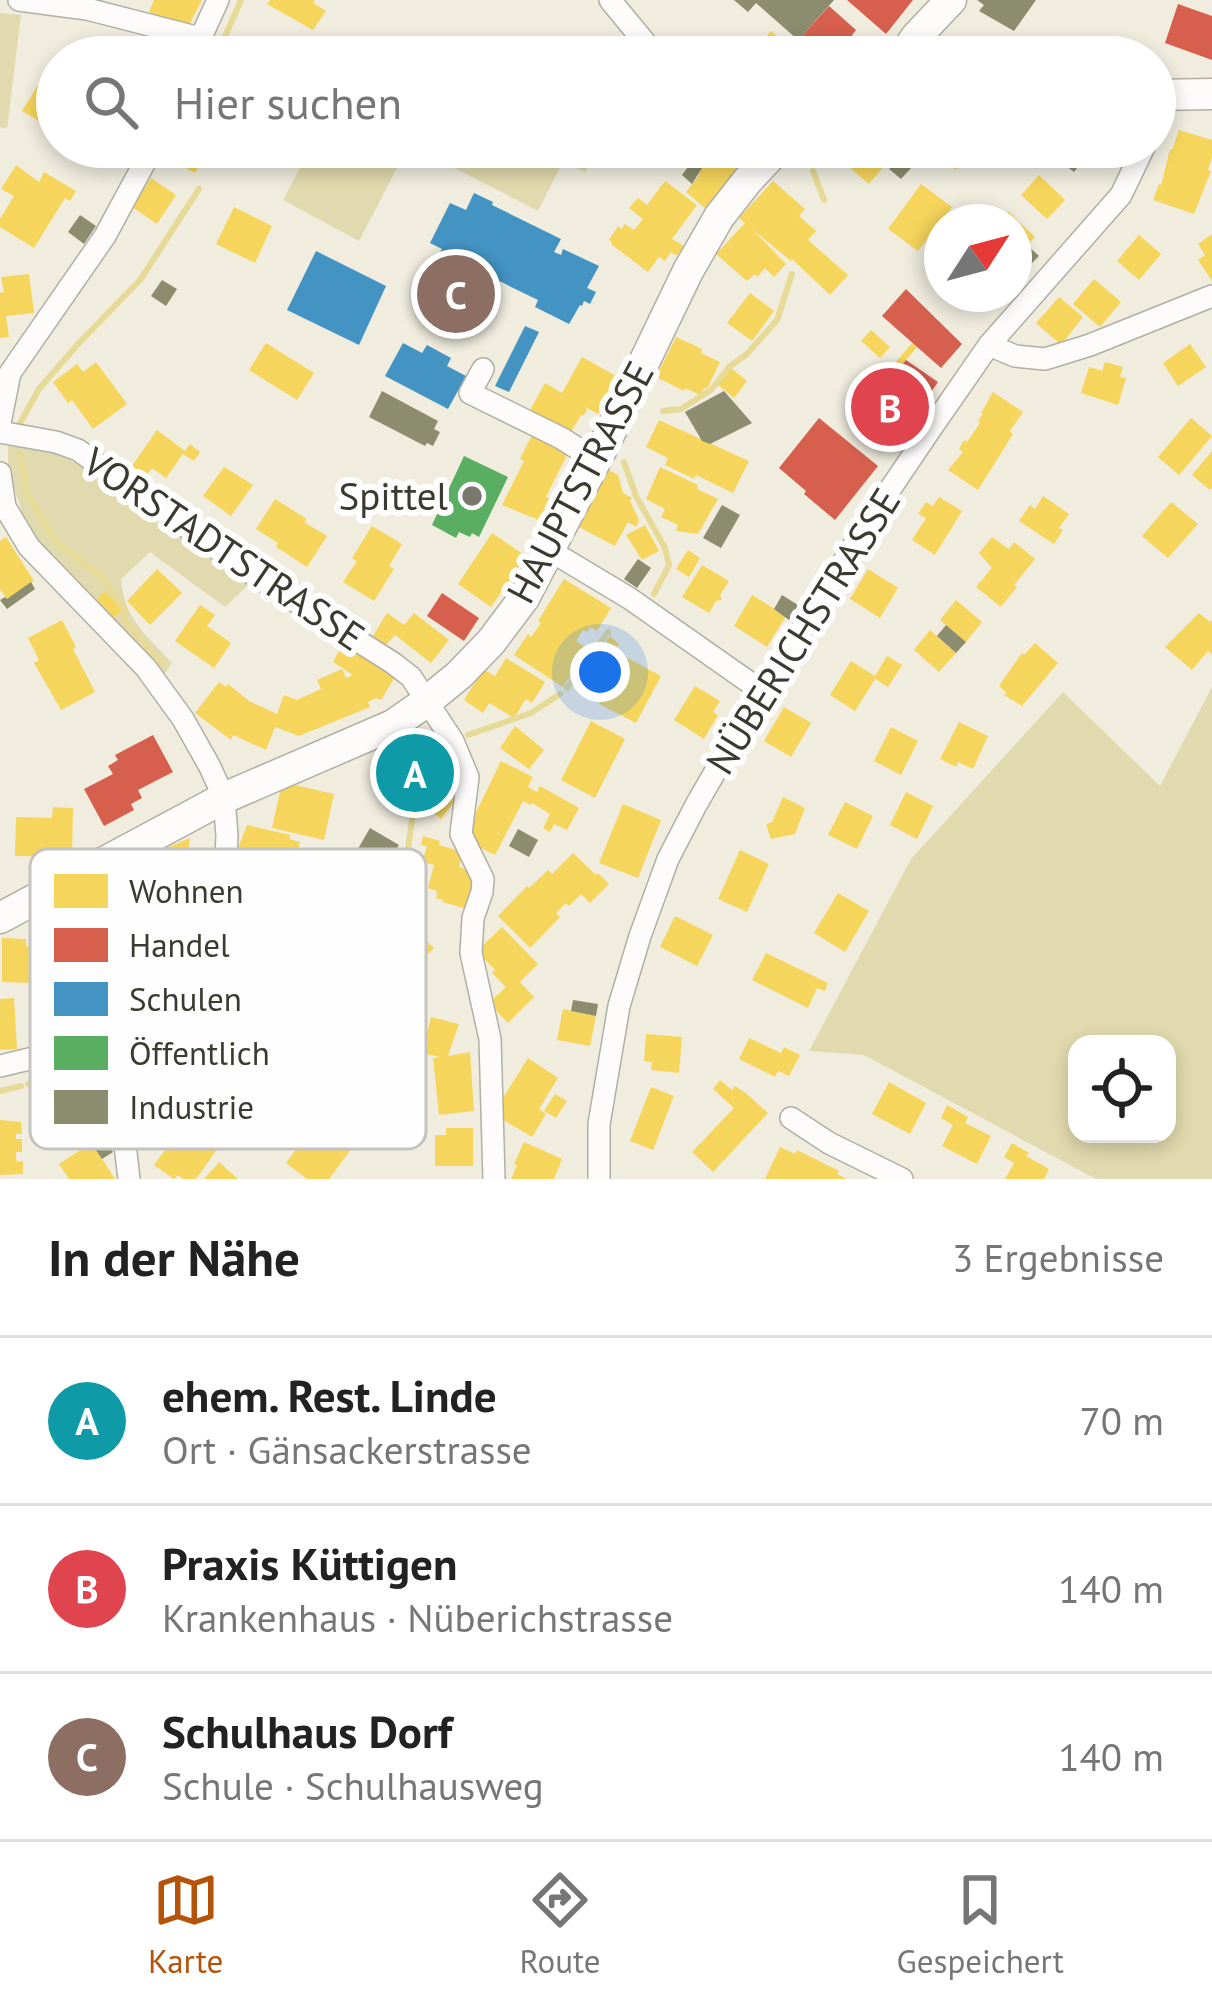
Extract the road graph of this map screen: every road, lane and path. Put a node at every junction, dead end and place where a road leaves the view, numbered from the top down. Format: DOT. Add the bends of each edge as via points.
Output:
graph roads {
  1 [pos="19,0"];
  2 [pos="145,0"];
  3 [pos="218,0"];
  4 [pos="610,0"];
  5 [pos="951,0"];
  6 [pos="144,24"];
  7 [pos="171,36"];
  8 [pos="201,36"];
  9 [pos="640,36"];
  10 [pos="917,36"];
  11 [pos="1212,94"];
  12 [pos="1176,95"];
  13 [pos="141,168"];
  14 [pos="750,168"];
  15 [pos="1134,168"];
  16 [pos="1212,296"];
  17 [pos="988,345"];
  18 [pos="483,369"];
  19 [pos="5,370"];
  20 [pos="0,423"];
  21 [pos="0,432"];
  22 [pos="596,460"];
  23 [pos="0,473"];
  24 [pos="549,550"];
  25 [pos="763,692"];
  26 [pos="426,702"];
  27 [pos="224,798"];
  28 [pos="129,849"];
  29 [pos="226,849"];
  30 [pos="30,902"];
  31 [pos="0,918"];
  32 [pos="30,1059"];
  33 [pos="0,1066"];
  34 [pos="791,1118"];
  35 [pos="126,1149"];
  36 [pos="130,1179"];
  37 [pos="494,1179"];
  38 [pos="599,1179"];
  39 [pos="902,1179"];
  1 -- 6 [label="street"];
  2 -- 6 [label="street"];
  3 -- 8 [label="street"];
  4 -- 9 [label="street"];
  5 -- 10 [label="street"];
  6 -- 7 [label="street"];
  11 -- 12 [label="street"];
  13 -- 19 [label="street" via="104,236"];
  14 -- 22 [label="street, HAUPTSTRASSE" via="688,271"];
  15 -- 17 [label="street, NÜBERICHSTRASSE" via="1121,195"];
  16 -- 17 [label="street" via="1046,359"];
  17 -- 25 [label="street, NÜBERICHSTRASSE"];
  18 -- 22 [label="street" via="470,393"];
  19 -- 20 [label="street"];
  21 -- 26 [label="street, VORSTADTSTRASSE" via="78,450 393,663"];
  22 -- 24 [label="street, HAUPTSTRASSE"];
  23 -- 27 [label="street" via="5,507 29,547 146,668"];
  24 -- 25 [label="street"];
  24 -- 26 [label="street, HAUPTSTRASSE" via="491,642"];
  25 -- 38 [label="street, NÜBERICHSTRASSE" via="668,859 640,936 606,1074"];
  26 -- 27 [label="street, HAUPTSTRASSE" via="363,740"];
  26 -- 37 [label="street, VORSTADTSTRASSE" via="463,760 461,834 483,879 471,953 490,1039"];
  27 -- 28 [label="street, HAUPTSTRASSE"];
  27 -- 29 [label="street"];
  30 -- 31 [label="street, HAUPTSTRASSE"];
  32 -- 33 [label="street"];
  34 -- 39 [label="street"];
  35 -- 36 [label="street"];
}
